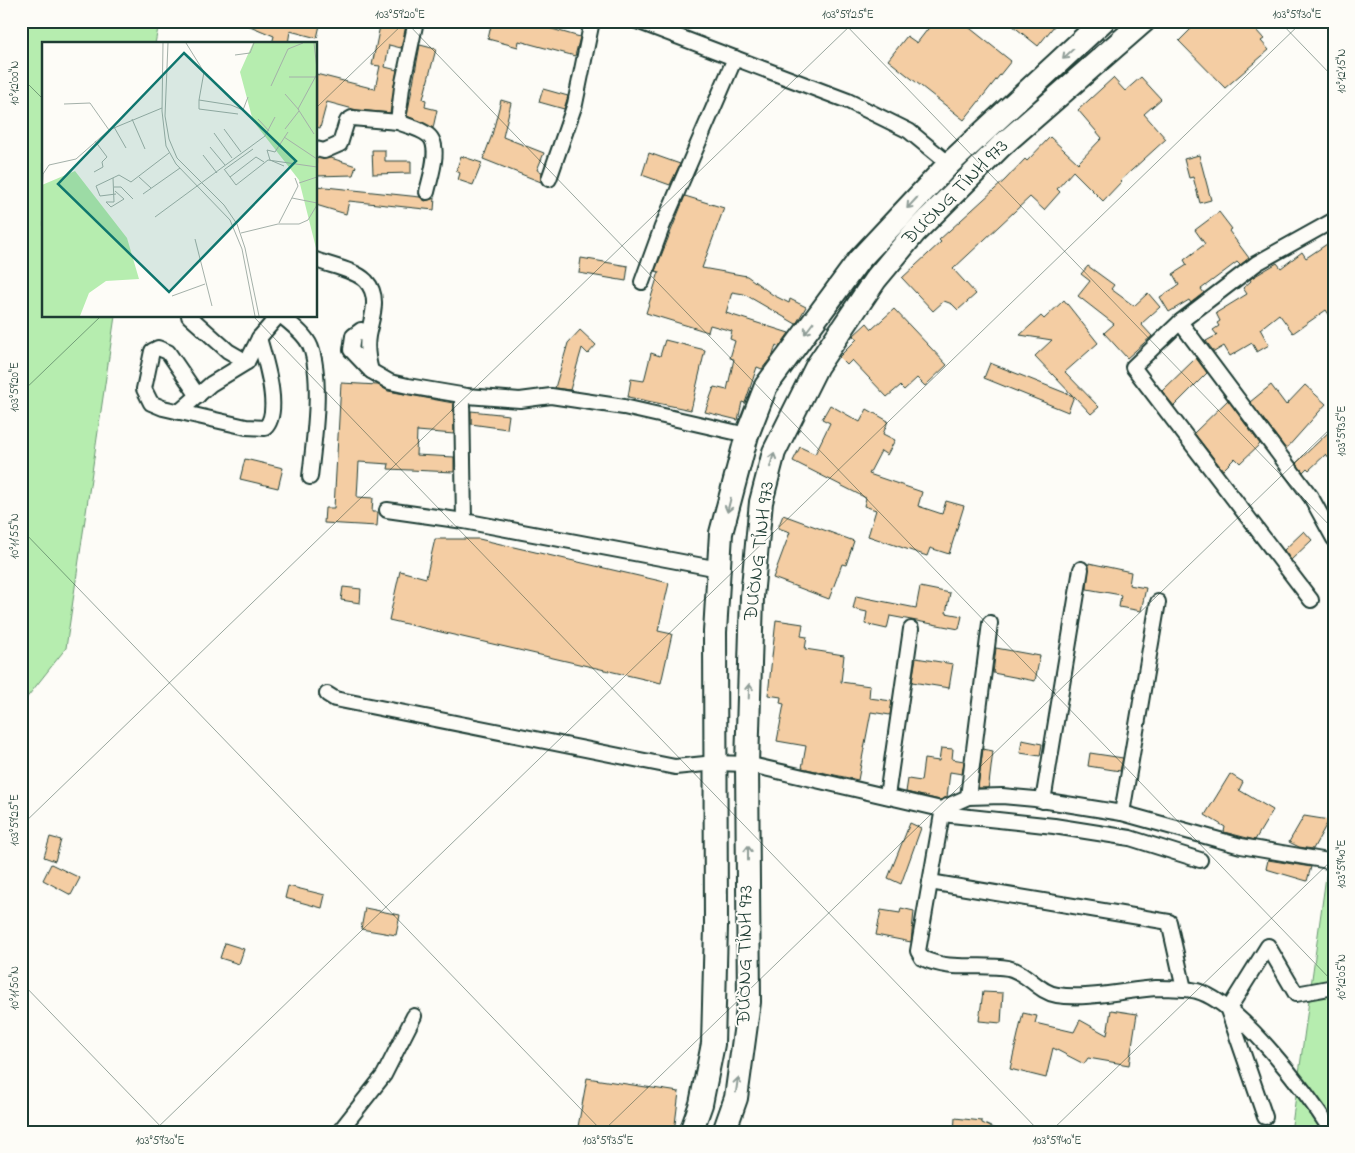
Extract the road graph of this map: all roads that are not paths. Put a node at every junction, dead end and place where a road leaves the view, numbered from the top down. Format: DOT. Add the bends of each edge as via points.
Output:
graph roads {
  1 [pos="416,21"];
  2 [pos="592,21"];
  3 [pos="637,21"];
  4 [pos="1104,21"];
  5 [pos="1144,21"];
  6 [pos="736,58"];
  7 [pos="398,122"];
  8 [pos="318,150"];
  9 [pos="941,172"];
  10 [pos="549,179"];
  11 [pos="427,192"];
  12 [pos="950,196"];
  13 [pos="1334,220"];
  14 [pos="318,264"];
  15 [pos="642,282"];
  16 [pos="191,318"];
  17 [pos="276,318"];
  18 [pos="284,318"];
  19 [pos="1180,322"];
  20 [pos="259,338"];
  21 [pos="247,362"];
  22 [pos="198,396"];
  23 [pos="462,398"];
  24 [pos="179,412"];
  25 [pos="747,435"];
  26 [pos="310,477"];
  27 [pos="387,510"];
  28 [pos="464,521"];
  29 [pos="1334,539"];
  30 [pos="719,569"];
  31 [pos="1081,569"];
  32 [pos="1311,600"];
  33 [pos="1158,602"];
  34 [pos="990,624"];
  35 [pos="911,629"];
  36 [pos="327,694"];
  37 [pos="715,763"];
  38 [pos="747,764"];
  39 [pos="887,796"];
  40 [pos="968,798"];
  41 [pos="1044,801"];
  42 [pos="942,811"];
  43 [pos="1122,813"];
  44 [pos="1200,860"];
  45 [pos="1334,862"];
  46 [pos="930,882"];
  47 [pos="1334,987"];
  48 [pos="1184,989"];
  49 [pos="1228,1010"];
  50 [pos="414,1016"];
  51 [pos="1265,1117"];
  52 [pos="339,1132"];
  53 [pos="692,1132"];
  54 [pos="724,1132"];
  55 [pos="1332,1132"];
  1 -- 7 [label="street"];
  2 -- 10 [label="street" via="575,104"];
  3 -- 6 [label="street"];
  4 -- 9 [label="main road, ĐƯỜNG TỈNH 973, one-way"];
  5 -- 12 [label="main road, ĐƯỜNG TỈNH 973" via="1000,147"];
  6 -- 9 [label="street" via="848,101 910,131"];
  6 -- 15 [label="street"];
  7 -- 8 [label="street" via="352,118 347,122 340,144 324,151"];
  7 -- 11 [label="street" via="428,135 433,141"];
  9 -- 12 [label="main road"];
  9 -- 25 [label="main road, ĐƯỜNG TỈNH 973, one-way" via="859,260 766,386"];
  38 -- 12 [label="main road, ĐƯỜNG TỈNH 973, one-way" via="752,597 761,502 774,452 817,366 875,280"];
  13 -- 19 [label="street" via="1257,263"];
  14 -- 25 [label="street" via="354,274 365,281 373,293 373,316 367,337 361,330 353,336 351,350 371,371 390,382 467,396 520,400 551,396 624,407"];
  16 -- 21 [label="street"];
  17 -- 20 [label="street"];
  18 -- 26 [label="street" via="304,336 312,350 316,421"];
  19 -- 29 [label="street" via="1311,497"];
  19 -- 32 [label="street" via="1133,367"];
  20 -- 21 [label="street"];
  20 -- 24 [label="street" via="271,383 270,424 265,428 246,427"];
  21 -- 22 [label="street"];
  22 -- 24 [label="street"];
  22 -- 24 [label="street" via="168,352 158,348 152,351 144,390 151,403"];
  23 -- 28 [label="street"];
  25 -- 30 [label="main road, ĐƯỜNG TỈNH 973, one-way" via="721,533"];
  27 -- 28 [label="street"];
  28 -- 30 [label="street"];
  30 -- 37 [label="main road, ĐƯỜNG TỈNH 973" via="715,632"];
  31 -- 41 [label="street"];
  33 -- 43 [label="street"];
  34 -- 40 [label="street"];
  35 -- 39 [label="street"];
  36 -- 37 [label="street" via="335,699 675,767"];
  37 -- 38 [label="street"];
  37 -- 53 [label="main road, ĐƯỜNG TỈNH 973" via="713,1044"];
  38 -- 39 [label="street"];
  54 -- 38 [label="main road, ĐƯỜNG TỈNH 973, one-way" via="736,1098 749,1002"];
  39 -- 42 [label="street"];
  40 -- 41 [label="street" via="1002,796"];
  40 -- 42 [label="street"];
  41 -- 43 [label="street"];
  42 -- 44 [label="street" via="1130,838"];
  42 -- 46 [label="street"];
  43 -- 45 [label="street" via="1241,846"];
  46 -- 48 [label="street" via="1169,922"];
  46 -- 48 [label="street" via="918,951 922,958 933,963 949,967 1011,969 1044,990 1066,996 1156,988"];
  47 -- 49 [label="street" via="1296,994 1268,946"];
  48 -- 49 [label="street" via="1209,996"];
  49 -- 51 [label="street"];
  49 -- 55 [label="street" via="1287,1072"];
  50 -- 52 [label="street" via="384,1075"];
}
